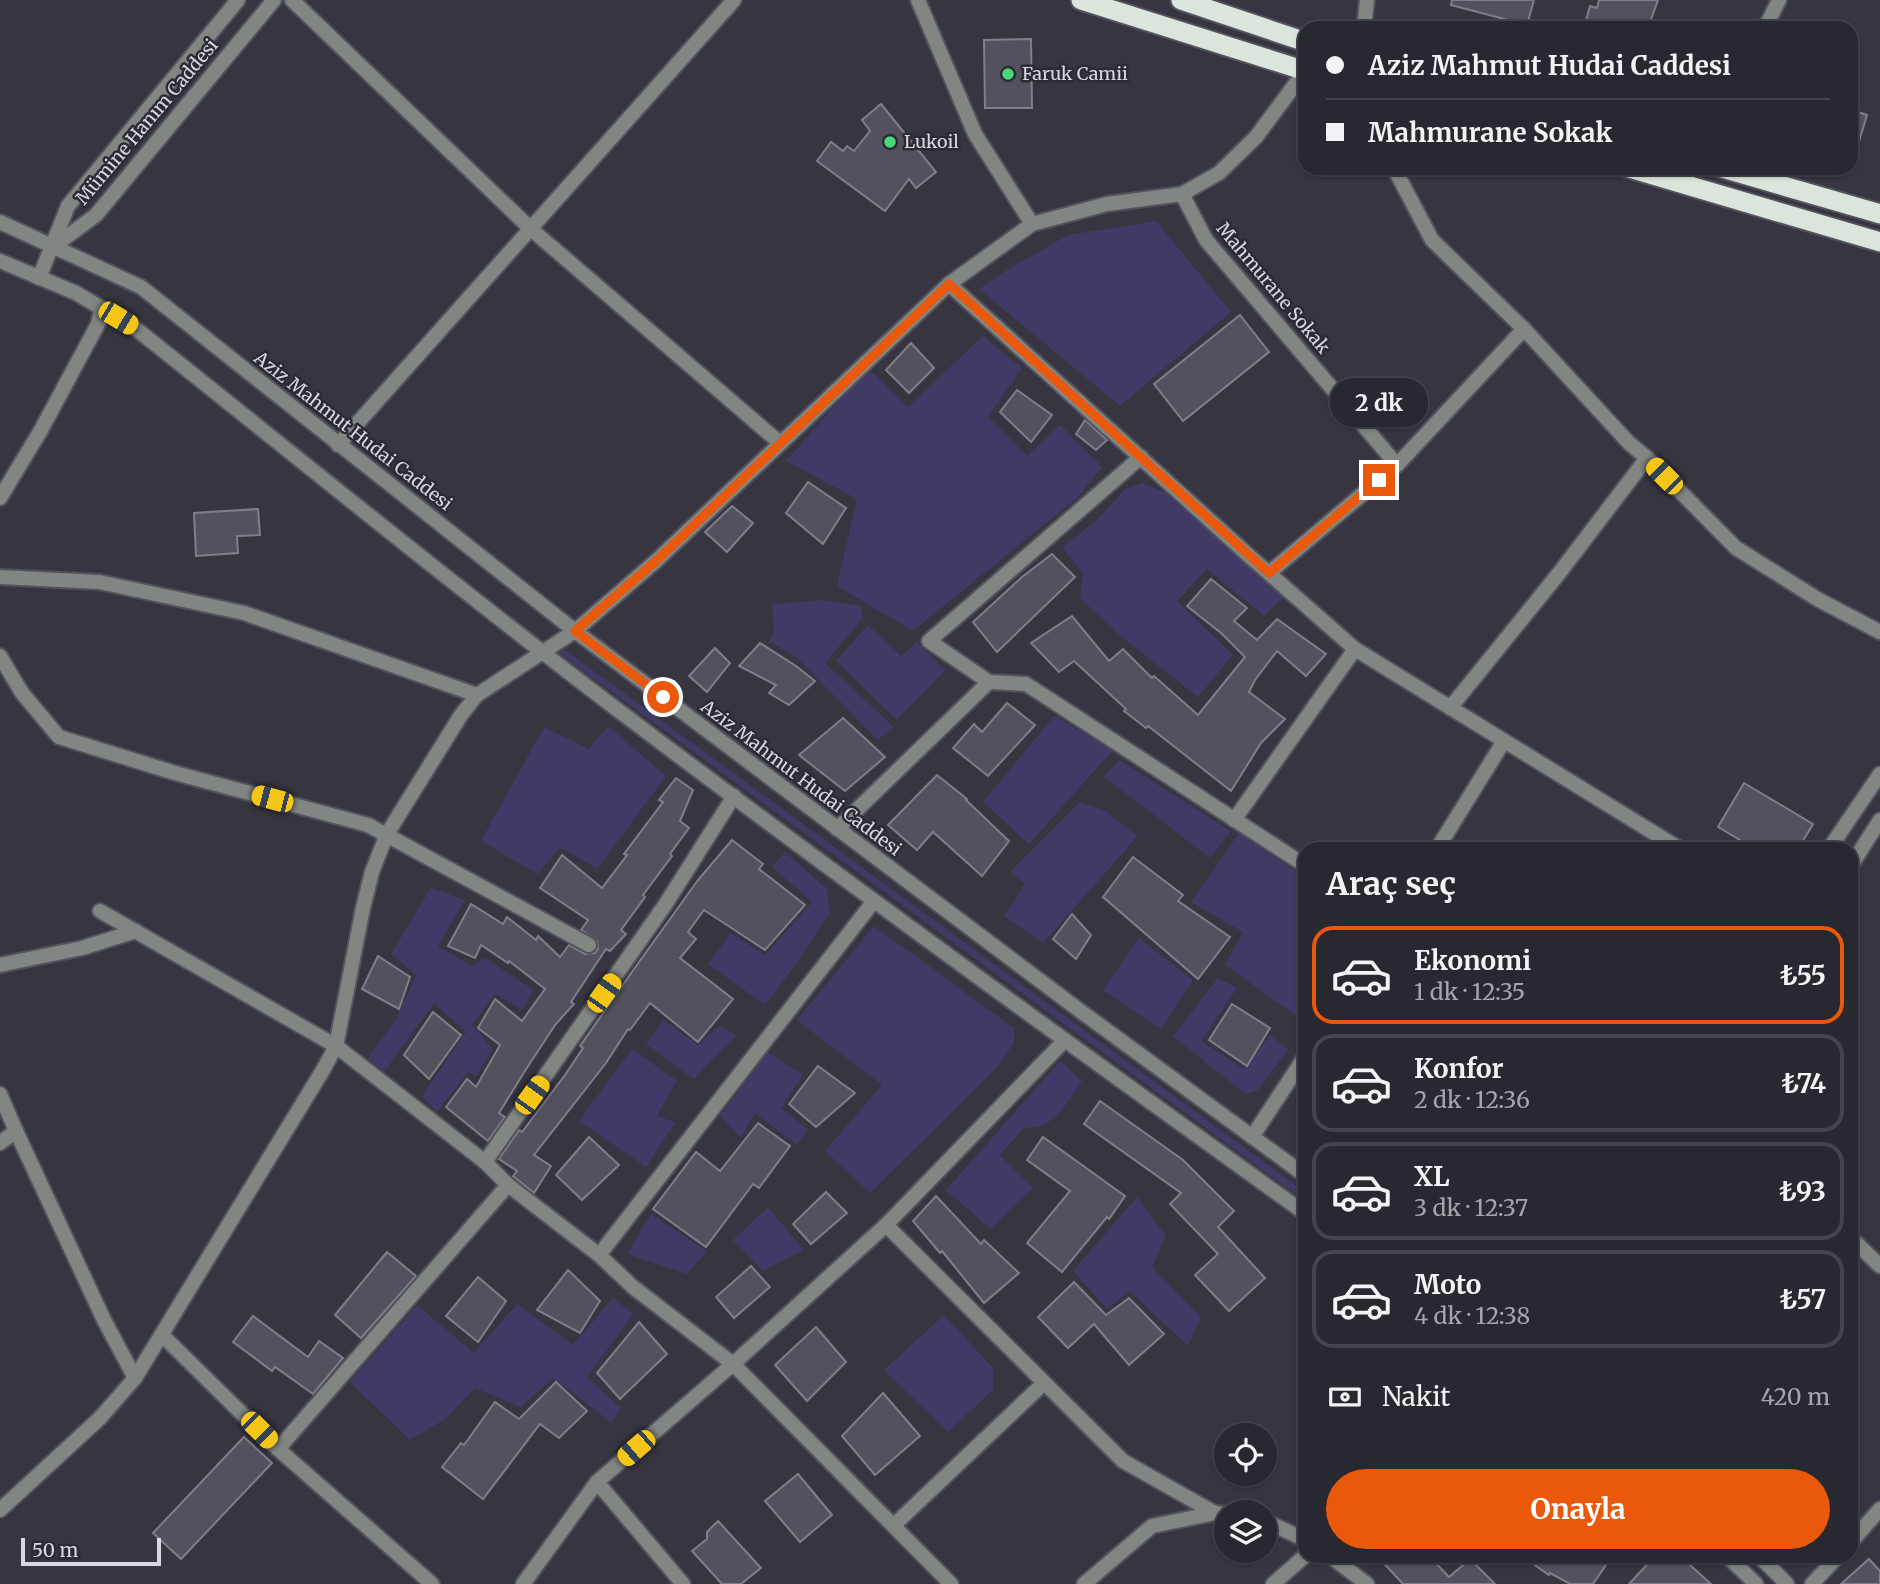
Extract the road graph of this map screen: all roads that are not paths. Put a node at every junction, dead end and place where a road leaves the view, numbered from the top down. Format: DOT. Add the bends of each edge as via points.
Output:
graph roads {
  1 [pos="238,0"];
  2 [pos="274,0"];
  3 [pos="292,0"];
  4 [pos="734,0"];
  5 [pos="918,0"];
  6 [pos="1081,0"];
  7 [pos="1181,0"];
  8 [pos="1367,0"];
  9 [pos="1779,0"];
  10 [pos="1365,21"];
  11 [pos="1768,21"];
  12 [pos="1298,39"];
  13 [pos="1298,69"];
  14 [pos="1298,80"];
  15 [pos="1398,175"];
  16 [pos="1653,175"];
  17 [pos="1747,175"];
  18 [pos="1182,194"];
  19 [pos="1880,214"];
  20 [pos="0,222"];
  21 [pos="1032,224"];
  22 [pos="531,229"];
  23 [pos="1880,242"];
  24 [pos="52,247"];
  25 [pos="0,261"];
  26 [pos="40,278"];
  27 [pos="949,284"];
  28 [pos="102,308"];
  29 [pos="1524,329"];
  30 [pos="780,443"];
  31 [pos="338,444"];
  32 [pos="1141,457"];
  33 [pos="1647,458"];
  34 [pos="1397,465"];
  35 [pos="0,498"];
  36 [pos="1269,573"];
  37 [pos="0,577"];
  38 [pos="575,631"];
  39 [pos="1880,632"];
  40 [pos="1355,649"];
  41 [pos="543,653"];
  42 [pos="0,656"];
  43 [pos="989,682"];
  44 [pos="477,695"];
  45 [pos="1450,708"];
  46 [pos="1504,741"];
  47 [pos="1880,774"];
  48 [pos="734,796"];
  49 [pos="1234,820"];
  50 [pos="1880,820"];
  51 [pos="837,829"];
  52 [pos="387,834"];
  53 [pos="1441,842"];
  54 [pos="1669,842"];
  55 [pos="1834,842"];
  56 [pos="1858,854"];
  57 [pos="1298,861"];
  58 [pos="874,901"];
  59 [pos="100,911"];
  60 [pos="136,931"];
  61 [pos="589,946"];
  62 [pos="0,965"];
  63 [pos="1065,1041"];
  64 [pos="336,1046"];
  65 [pos="1298,1067"];
  66 [pos="0,1094"];
  67 [pos="16,1131"];
  68 [pos="1252,1137"];
  69 [pos="0,1143"];
  70 [pos="485,1162"];
  71 [pos="1298,1170"];
  72 [pos="508,1185"];
  73 [pos="1298,1208"];
  74 [pos="886,1225"];
  75 [pos="1858,1245"];
  76 [pos="598,1255"];
  77 [pos="1880,1266"];
  78 [pos="163,1336"];
  79 [pos="733,1364"];
  80 [pos="135,1378"];
  81 [pos="1044,1383"];
  82 [pos="278,1449"];
  83 [pos="597,1482"];
  84 [pos="1214,1509"];
  85 [pos="1880,1509"];
  86 [pos="0,1510"];
  87 [pos="1214,1514"];
  88 [pos="894,1525"];
  89 [pos="1277,1527"];
  90 [pos="1858,1534"];
  91 [pos="1298,1536"];
  92 [pos="1298,1562"];
  93 [pos="1340,1563"];
  94 [pos="1734,1563"];
  95 [pos="1766,1563"];
  96 [pos="1832,1563"];
  97 [pos="432,1584"];
  98 [pos="523,1584"];
  99 [pos="683,1584"];
  100 [pos="951,1584"];
  101 [pos="1084,1584"];
  102 [pos="1273,1584"];
  103 [pos="1367,1584"];
  104 [pos="1756,1584"];
  105 [pos="1787,1584"];
  106 [pos="1812,1584"];
  1 -- 24 [label="street, Mümine Hanım Caddesi" via="68,206"];
  2 -- 24 [label="street, Mümine Hanım Caddesi" via="96,215"];
  3 -- 22 [label="street"];
  4 -- 22 [label="street"];
  5 -- 21 [label="street" via="975,134"];
  6 -- 13 [label="highway"];
  7 -- 12 [label="highway"];
  8 -- 10 [label="street"];
  9 -- 11 [label="street"];
  14 -- 18 [label="street" via="1256,137 1219,173"];
  15 -- 29 [label="street" via="1432,240"];
  16 -- 23 [label="highway"];
  17 -- 19 [label="highway"];
  18 -- 21 [label="street" via="1107,204"];
  18 -- 34 [label="street, Mahmurane Sokak" via="1206,240"];
  20 -- 24 [label="street, Aziz Mahmut Hudai Caddesi"];
  21 -- 27 [label="street"];
  22 -- 30 [label="street"];
  22 -- 31 [label="street"];
  24 -- 26 [label="street"];
  24 -- 31 [label="street, Aziz Mahmut Hudai Caddesi" via="141,287"];
  25 -- 26 [label="street"];
  26 -- 28 [label="street"];
  27 -- 30 [label="street"];
  27 -- 32 [label="street"];
  28 -- 35 [label="street" via="98,324"];
  28 -- 41 [label="street" via="135,328"];
  29 -- 33 [label="street"];
  29 -- 34 [label="street"];
  30 -- 38 [label="street"];
  31 -- 38 [label="street, Aziz Mahmut Hudai Caddesi"];
  32 -- 36 [label="street"];
  32 -- 43 [label="street" via="929,641"];
  33 -- 39 [label="street" via="1736,548"];
  33 -- 45 [label="street"];
  34 -- 36 [label="street"];
  36 -- 40 [label="street"];
  37 -- 44 [label="street" via="99,582 244,613"];
  38 -- 41 [label="street"];
  38 -- 51 [label="street, Aziz Mahmut Hudai Caddesi"];
  40 -- 45 [label="street"];
  40 -- 49 [label="street"];
  41 -- 44 [label="street"];
  41 -- 48 [label="street"];
  42 -- 52 [label="street" via="22,693 59,737"];
  43 -- 49 [label="street" via="1027,684"];
  43 -- 51 [label="street"];
  44 -- 52 [label="street"];
  45 -- 46 [label="street"];
  46 -- 53 [label="street"];
  46 -- 54 [label="street"];
  47 -- 55 [label="street"];
  48 -- 58 [label="street"];
  48 -- 70 [label="street" via="652,924"];
  49 -- 57 [label="street"];
  50 -- 56 [label="street"];
  51 -- 68 [label="street, Aziz Mahmut Hudai Caddesi"];
  52 -- 61 [label="street"];
  52 -- 64 [label="street" via="363,908"];
  58 -- 63 [label="street"];
  58 -- 76 [label="street"];
  59 -- 60 [label="street"];
  60 -- 62 [label="street"];
  60 -- 64 [label="street"];
  63 -- 73 [label="street"];
  63 -- 74 [label="street"];
  64 -- 70 [label="street"];
  64 -- 78 [label="street"];
  65 -- 68 [label="street"];
  66 -- 67 [label="street"];
  67 -- 69 [label="street"];
  67 -- 80 [label="street"];
  68 -- 71 [label="street, Aziz Mahmut Hudai Caddesi"];
  70 -- 72 [label="street"];
  72 -- 76 [label="street"];
  72 -- 82 [label="street"];
  74 -- 79 [label="street"];
  74 -- 81 [label="street"];
  75 -- 77 [label="street"];
  76 -- 79 [label="street"];
  78 -- 80 [label="street"];
  78 -- 82 [label="street"];
  79 -- 83 [label="street"];
  79 -- 88 [label="street"];
  80 -- 86 [label="street" via="100,1418"];
  81 -- 84 [label="street" via="1123,1461"];
  81 -- 88 [label="street"];
  82 -- 97 [label="street"];
  83 -- 98 [label="street"];
  83 -- 99 [label="street"];
  85 -- 90 [label="street"];
  87 -- 101 [label="street" via="1152,1526"];
  88 -- 100 [label="street"];
  89 -- 91 [label="street"];
  92 -- 102 [label="street"];
  93 -- 103 [label="street"];
  94 -- 104 [label="street"];
  95 -- 105 [label="street"];
  96 -- 106 [label="street"];
}
